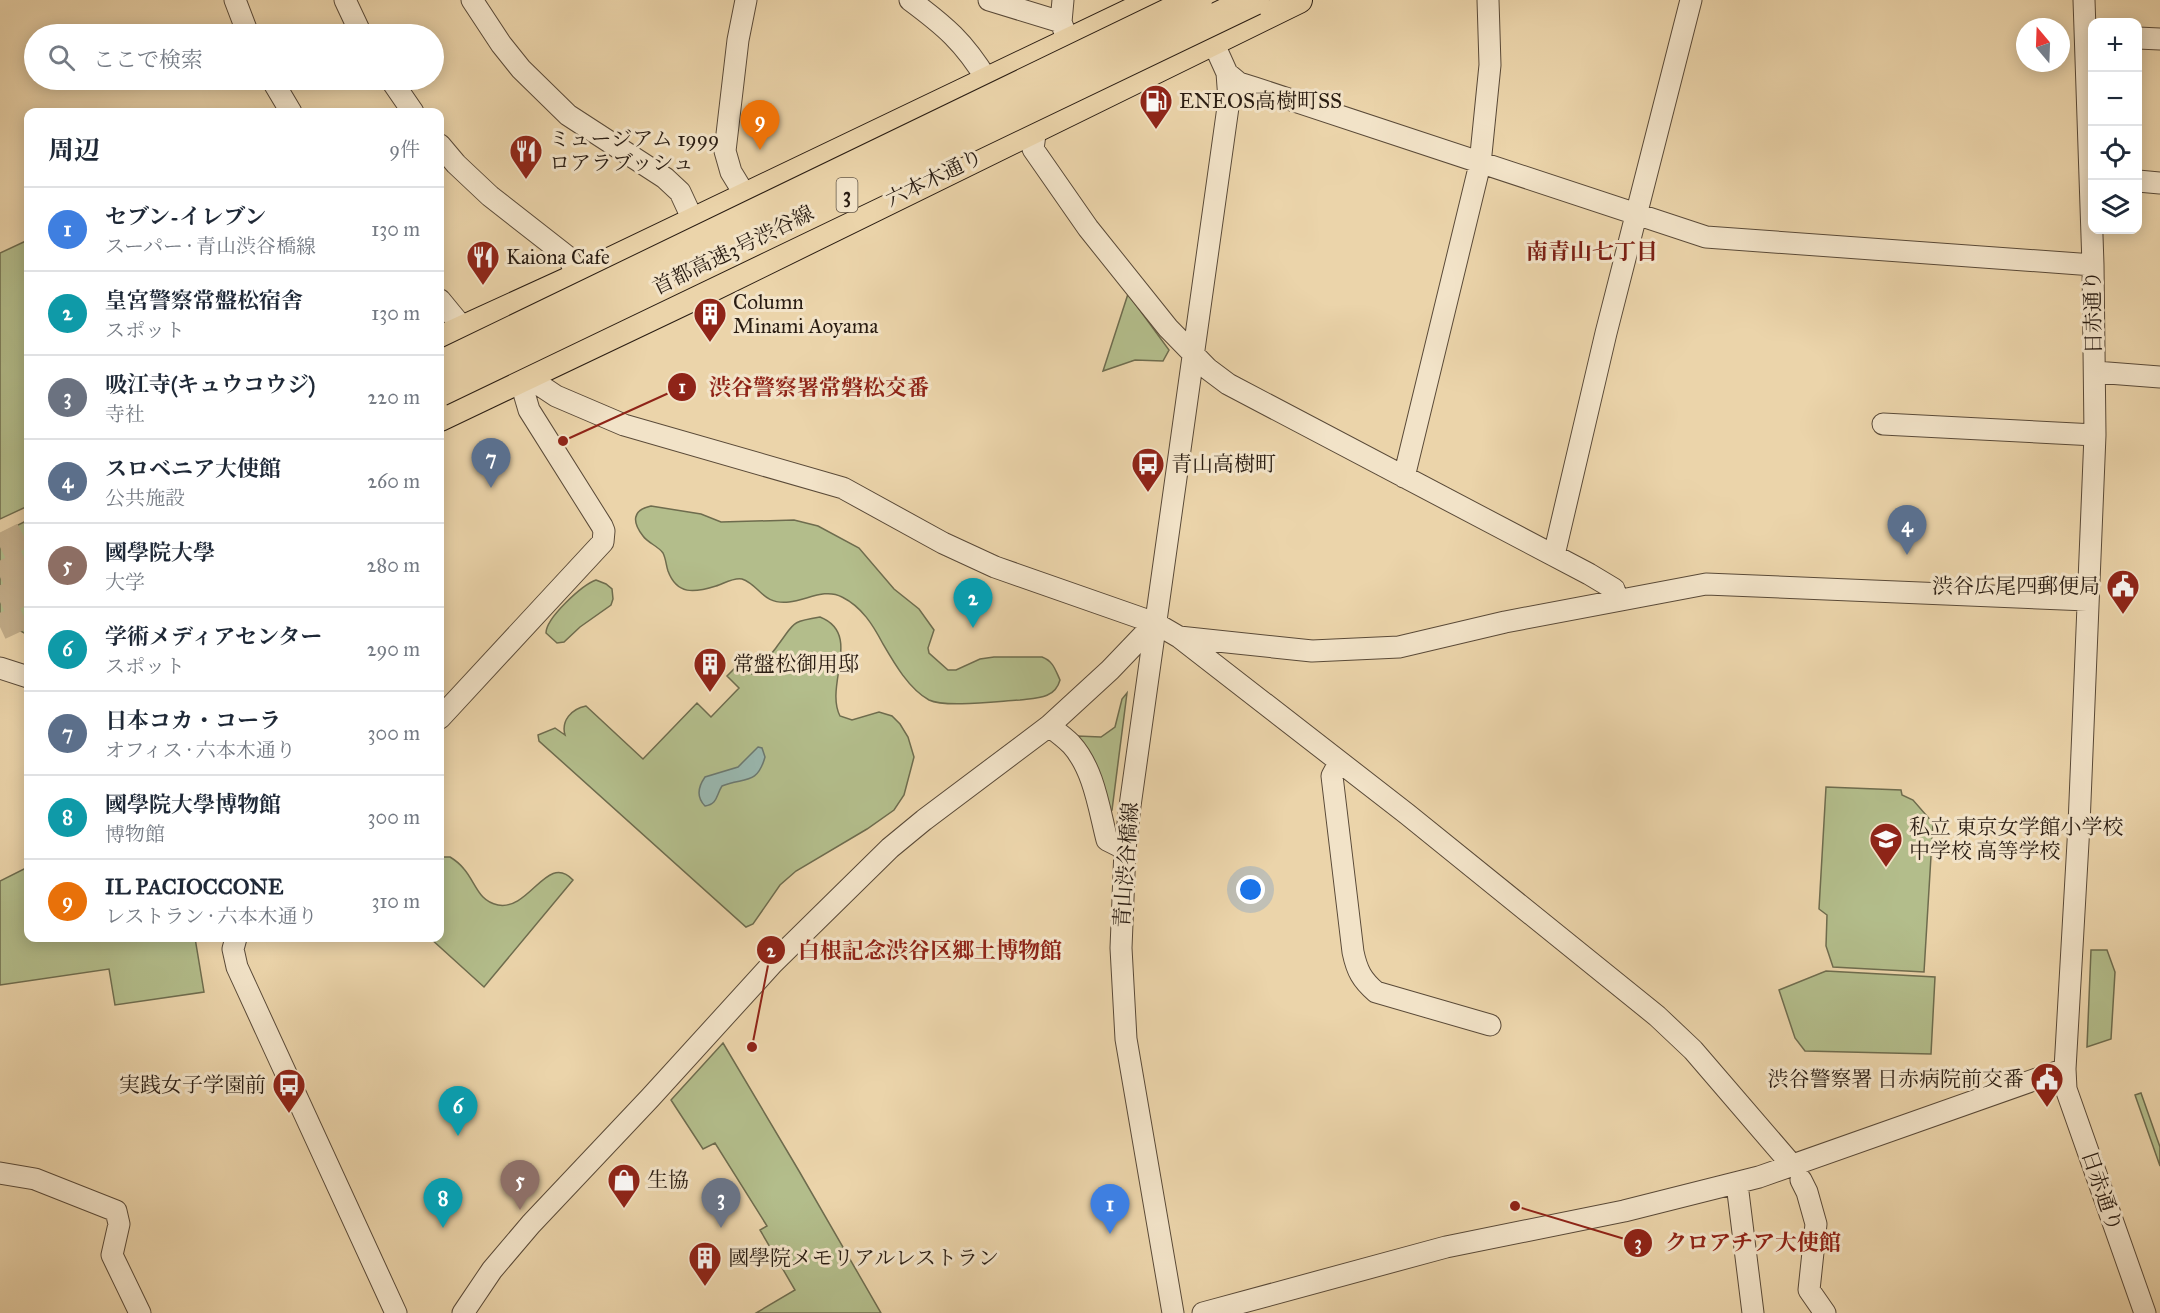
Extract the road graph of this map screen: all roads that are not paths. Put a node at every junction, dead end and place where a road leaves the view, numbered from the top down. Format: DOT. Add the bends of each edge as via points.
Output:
graph roads {
  1 [pos="235,0"];
  2 [pos="345,0"];
  3 [pos="472,0"];
  4 [pos="747,0"];
  5 [pos="910,0"];
  6 [pos="989,0"];
  7 [pos="1063,0"];
  8 [pos="1155,0"];
  9 [pos="1239,0"];
  10 [pos="1254,0"];
  11 [pos="1299,0"];
  12 [pos="1488,0"];
  13 [pos="1691,0"];
  14 [pos="2084,0"];
  15 [pos="1204,2"];
  16 [pos="244,24"];
  17 [pos="356,24"];
  18 [pos="2088,28"];
  19 [pos="1064,32"];
  20 [pos="2142,38"];
  21 [pos="2160,39"];
  22 [pos="1214,42"];
  23 [pos="2090,72"];
  24 [pos="1227,73"];
  25 [pos="987,80"];
  26 [pos="278,90"];
  27 [pos="398,90"];
  28 [pos="289,108"];
  29 [pos="410,108"];
  30 [pos="2090,126"];
  31 [pos="1036,127"];
  32 [pos="444,149"];
  33 [pos="1480,164"];
  34 [pos="2091,180"];
  35 [pos="2142,181"];
  36 [pos="2160,183"];
  37 [pos="745,195"];
  38 [pos="1637,215"];
  39 [pos="693,220"];
  40 [pos="2093,265"];
  41 [pos="578,276"];
  42 [pos="711,289"];
  43 [pos="444,305"];
  44 [pos="463,328"];
  45 [pos="444,337"];
  46 [pos="492,352"];
  47 [pos="1192,353"];
  48 [pos="444,364"];
  49 [pos="2095,372"];
  50 [pos="526,377"];
  51 [pos="2160,377"];
  52 [pos="444,389"];
  53 [pos="444,416"];
  54 [pos="1883,424"];
  55 [pos="2095,435"];
  56 [pos="1404,477"];
  57 [pos="1554,555"];
  58 [pos="1617,599"];
  59 [pos="2087,600"];
  60 [pos="1155,623"];
  61 [pos="1179,637"];
  62 [pos="0,668"];
  63 [pos="24,676"];
  64 [pos="444,714"];
  65 [pos="1049,726"];
  66 [pos="1339,763"];
  67 [pos="1125,849"];
  68 [pos="235,942"];
  69 [pos="1490,1025"];
  70 [pos="2065,1068"];
  71 [pos="0,1173"];
  72 [pos="1797,1173"];
  73 [pos="1737,1184"];
  74 [pos="140,1313"];
  75 [pos="396,1313"];
  76 [pos="463,1313"];
  77 [pos="1173,1313"];
  78 [pos="1203,1313"];
  79 [pos="1753,1313"];
  80 [pos="1825,1313"];
  81 [pos="2145,1313"];
  1 -- 16 [label="street"];
  2 -- 17 [label="street"];
  3 -- 39 [label="street" via="521,69 568,115 665,178 680,192"];
  4 -- 37 [label="street" via="738,40 725,151 731,172"];
  5 -- 25 [label="street" via="954,34"];
  6 -- 19 [label="street"];
  7 -- 19 [label="street"];
  8 -- 19 [label="main road"];
  9 -- 15 [label="main road" via="1230,4"];
  10 -- 52 [label="highway, 首都高速3号渋谷線 / 3, bridge"];
  11 -- 22 [label="main road, 六本木通り"];
  12 -- 33 [label="street" via="1490,65"];
  13 -- 38 [label="street"];
  14 -- 18 [label="street, 日赤通り"];
  15 -- 22 [label="main road"];
  15 -- 25 [label="main road" via="1023,94"];
  15 -- 48 [label="highway, 首都高速3号渋谷線 / 3, bridge"];
  19 -- 25 [label="main road"];
  20 -- 21 [label="street"];
  22 -- 24 [label="street, 青山渋谷橋線"];
  22 -- 31 [label="main road, 六本木通り"];
  23 -- 30 [label="street, 日赤通り"];
  24 -- 33 [label="street" via="1239,83"];
  24 -- 47 [label="street, 青山渋谷橋線" via="1229,100"];
  25 -- 37 [label="main road"];
  26 -- 28 [label="street"];
  27 -- 29 [label="street"];
  31 -- 42 [label="main road, 六本木通り"];
  31 -- 47 [label="street" via="1033,148 1088,228"];
  32 -- 41 [label="street" via="490,196 568,257"];
  33 -- 38 [label="street"];
  33 -- 56 [label="street"];
  34 -- 40 [label="street, 日赤通り"];
  35 -- 36 [label="street"];
  37 -- 39 [label="main road"];
  38 -- 40 [label="street" via="1706,237"];
  38 -- 57 [label="street"];
  39 -- 41 [label="main road"];
  40 -- 49 [label="street, 日赤通り"];
  41 -- 44 [label="main road"];
  42 -- 46 [label="main road" via="601,304"];
  42 -- 50 [label="main road, 六本木通り"];
  43 -- 44 [label="street"];
  44 -- 45 [label="main road"];
  44 -- 46 [label="street"];
  46 -- 50 [label="street"];
  47 -- 56 [label="street" via="1228,384"];
  47 -- 60 [label="street, 青山渋谷橋線"];
  49 -- 51 [label="street"];
  49 -- 55 [label="street, 日赤通り"];
  50 -- 53 [label="main road, 六本木通り"];
  50 -- 60 [label="street" via="556,396 624,425 843,488 995,567"];
  50 -- 64 [label="street" via="524,393 529,410 602,526 603,542"];
  54 -- 55 [label="street"];
  55 -- 59 [label="street, 日赤通り"];
  56 -- 57 [label="street"];
  57 -- 58 [label="street" via="1614,589"];
  58 -- 59 [label="street" via="1706,584"];
  58 -- 61 [label="street" via="1399,647 1312,651"];
  59 -- 70 [label="street, 日赤通り"];
  60 -- 61 [label="street"];
  60 -- 65 [label="street"];
  60 -- 67 [label="street, 青山渋谷橋線"];
  61 -- 66 [label="street"];
  62 -- 63 [label="street"];
  65 -- 67 [label="street" via="1084,763 1107,840"];
  65 -- 76 [label="street" via="890,848 773,963 531,1224 492,1270"];
  66 -- 69 [label="street" via="1332,776 1353,952 1362,980 1376,992"];
  66 -- 72 [label="street" via="1657,1016 1693,1050"];
  67 -- 77 [label="street, 青山渋谷橋線" via="1120,948 1126,1039"];
  68 -- 75 [label="street" via="237,967"];
  70 -- 72 [label="street"];
  70 -- 81 [label="street, 日赤通り" via="2066,1089"];
  71 -- 74 [label="street" via="35,1179 116,1211 119,1224 112,1255"];
  72 -- 73 [label="street"];
  72 -- 80 [label="street" via="1816,1224 1809,1290"];
  73 -- 78 [label="street" via="1624,1212 1446,1247"];
  73 -- 79 [label="street"];
}
